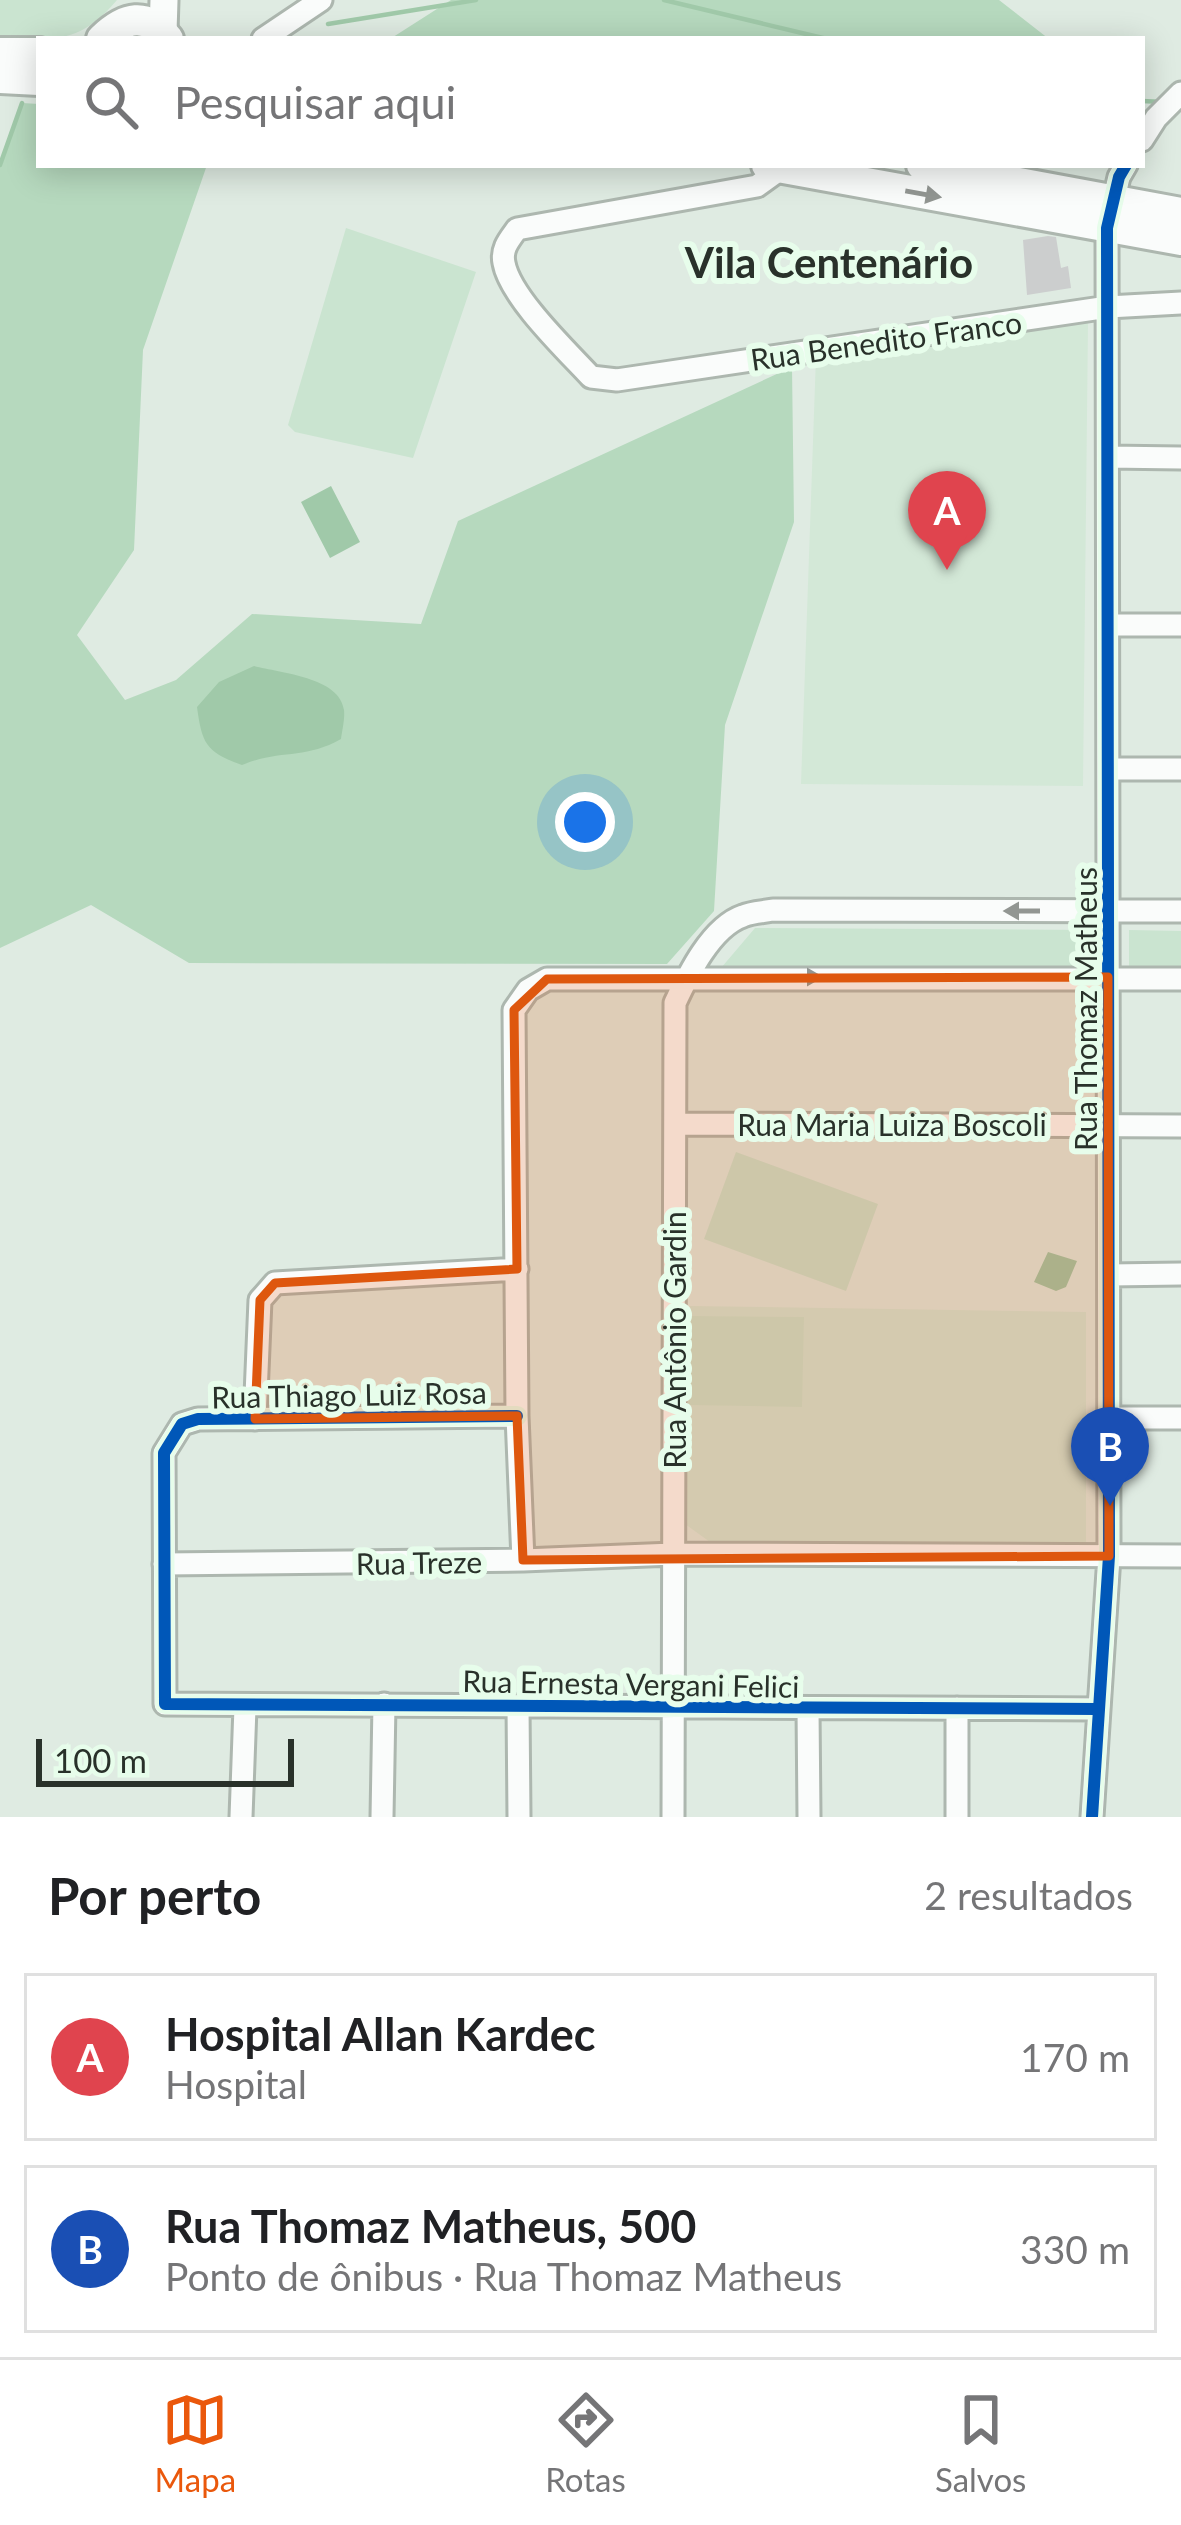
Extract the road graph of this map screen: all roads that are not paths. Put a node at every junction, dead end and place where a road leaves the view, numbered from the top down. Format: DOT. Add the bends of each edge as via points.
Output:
graph roads {
  1 [pos="164,0"];
  2 [pos="321,0"];
  3 [pos="117,21"];
  4 [pos="165,35"];
  5 [pos="267,36"];
  6 [pos="0,53"];
  7 [pos="36,53"];
  8 [pos="0,78"];
  9 [pos="36,80"];
  10 [pos="1181,93"];
  11 [pos="1145,135"];
  12 [pos="772,168"];
  13 [pos="788,168"];
  14 [pos="934,168"];
  15 [pos="1125,168"];
  16 [pos="1181,213"];
  17 [pos="1110,214"];
  18 [pos="1181,240"];
  19 [pos="1181,303"];
  20 [pos="1108,307"];
  21 [pos="1108,457"];
  22 [pos="1181,458"];
  23 [pos="1108,625"];
  24 [pos="1181,625"];
  25 [pos="1108,769"];
  26 [pos="1181,769"];
  27 [pos="1108,911"];
  28 [pos="1181,911"];
  29 [pos="687,976"];
  30 [pos="1108,977"];
  31 [pos="1181,980"];
  32 [pos="675,1124"];
  33 [pos="1108,1124"];
  34 [pos="1181,1126"];
  35 [pos="517,1269"];
  36 [pos="1181,1274"];
  37 [pos="1109,1275"];
  38 [pos="517,1416"];
  39 [pos="1109,1418"];
  40 [pos="1181,1418"];
  41 [pos="255,1419"];
  42 [pos="674,1554"];
  43 [pos="1109,1556"];
  44 [pos="1181,1556"];
  45 [pos="524,1561"];
  46 [pos="164,1564"];
  47 [pos="384,1703"];
  48 [pos="518,1706"];
  49 [pos="673,1706"];
  50 [pos="245,1707"];
  51 [pos="957,1708"];
  52 [pos="808,1709"];
  53 [pos="1096,1709"];
  54 [pos="241,1817"];
  55 [pos="382,1817"];
  56 [pos="519,1817"];
  57 [pos="673,1817"];
  58 [pos="809,1817"];
  59 [pos="957,1817"];
  60 [pos="1092,1817"];
  1 -- 4 [label="street"];
  2 -- 5 [label="street"];
  3 -- 4 [label="main road" via="145,22"];
  6 -- 7 [label="main road"];
  8 -- 9 [label="main road"];
  10 -- 11 [label="street"];
  12 -- 20 [label="street, Rua Benedito Franco" via="757,186 518,230 503,261 512,287 591,376 617,380"];
  13 -- 17 [label="main road, one-way"];
  14 -- 17 [label="main road"];
  15 -- 17 [label="street"];
  16 -- 17 [label="main road"];
  17 -- 18 [label="main road"];
  17 -- 20 [label="street, Rua Thomaz Matheus"];
  19 -- 20 [label="street, Rua Benedito Franco"];
  20 -- 21 [label="street, Rua Thomaz Matheus"];
  21 -- 22 [label="street"];
  21 -- 23 [label="street, Rua Thomaz Matheus"];
  23 -- 24 [label="street"];
  23 -- 25 [label="street, Rua Thomaz Matheus"];
  25 -- 26 [label="street"];
  25 -- 27 [label="street, Rua Thomaz Matheus"];
  27 -- 28 [label="street"];
  27 -- 29 [label="street, one-way" via="772,910 739,916"];
  27 -- 30 [label="street, Rua Thomaz Matheus"];
  29 -- 30 [label="street, one-way"];
  29 -- 32 [label="street, Rua Antônio Gardin" via="675,1003"];
  29 -- 35 [label="street" via="547,979 514,1010"];
  30 -- 31 [label="street"];
  30 -- 33 [label="street, Rua Thomaz Matheus"];
  32 -- 33 [label="street, Rua Maria Luiza Boscoli"];
  32 -- 42 [label="street, Rua Antônio Gardin"];
  33 -- 34 [label="street, Rua Maria Luiza Boscoli"];
  33 -- 37 [label="street, Rua Thomaz Matheus"];
  35 -- 38 [label="street"];
  35 -- 41 [label="street" via="275,1283 260,1300"];
  36 -- 37 [label="street"];
  37 -- 39 [label="street, Rua Thomaz Matheus"];
  38 -- 41 [label="street, Rua Thiago Luiz Rosa"];
  38 -- 45 [label="street"];
  39 -- 40 [label="street"];
  39 -- 43 [label="street, Rua Thomaz Matheus"];
  41 -- 46 [label="street, Rua Thiago Luiz Rosa" via="182,1424 164,1453"];
  42 -- 43 [label="street, Rua Treze"];
  42 -- 45 [label="street, Rua Treze"];
  42 -- 49 [label="street, Rua Antônio Gardin"];
  43 -- 44 [label="street, Rua Treze"];
  43 -- 53 [label="street, Rua Thomaz Matheus"];
  45 -- 46 [label="street, Rua Treze"];
  46 -- 50 [label="street, Rua Ernesta Vergani Felici" via="165,1704"];
  47 -- 48 [label="street, Rua Ernesta Vergani Felici"];
  47 -- 50 [label="street, Rua Ernesta Vergani Felici"];
  47 -- 55 [label="street"];
  48 -- 49 [label="street, Rua Ernesta Vergani Felici"];
  48 -- 56 [label="street"];
  49 -- 52 [label="street, Rua Ernesta Vergani Felici"];
  49 -- 57 [label="street, Rua Antônio Gardin"];
  50 -- 54 [label="street"];
  51 -- 52 [label="street, Rua Ernesta Vergani Felici"];
  51 -- 53 [label="street, Rua Ernesta Vergani Felici"];
  51 -- 59 [label="street"];
  52 -- 58 [label="street"];
  53 -- 60 [label="street, Rua Thomaz Matheus"];
}
